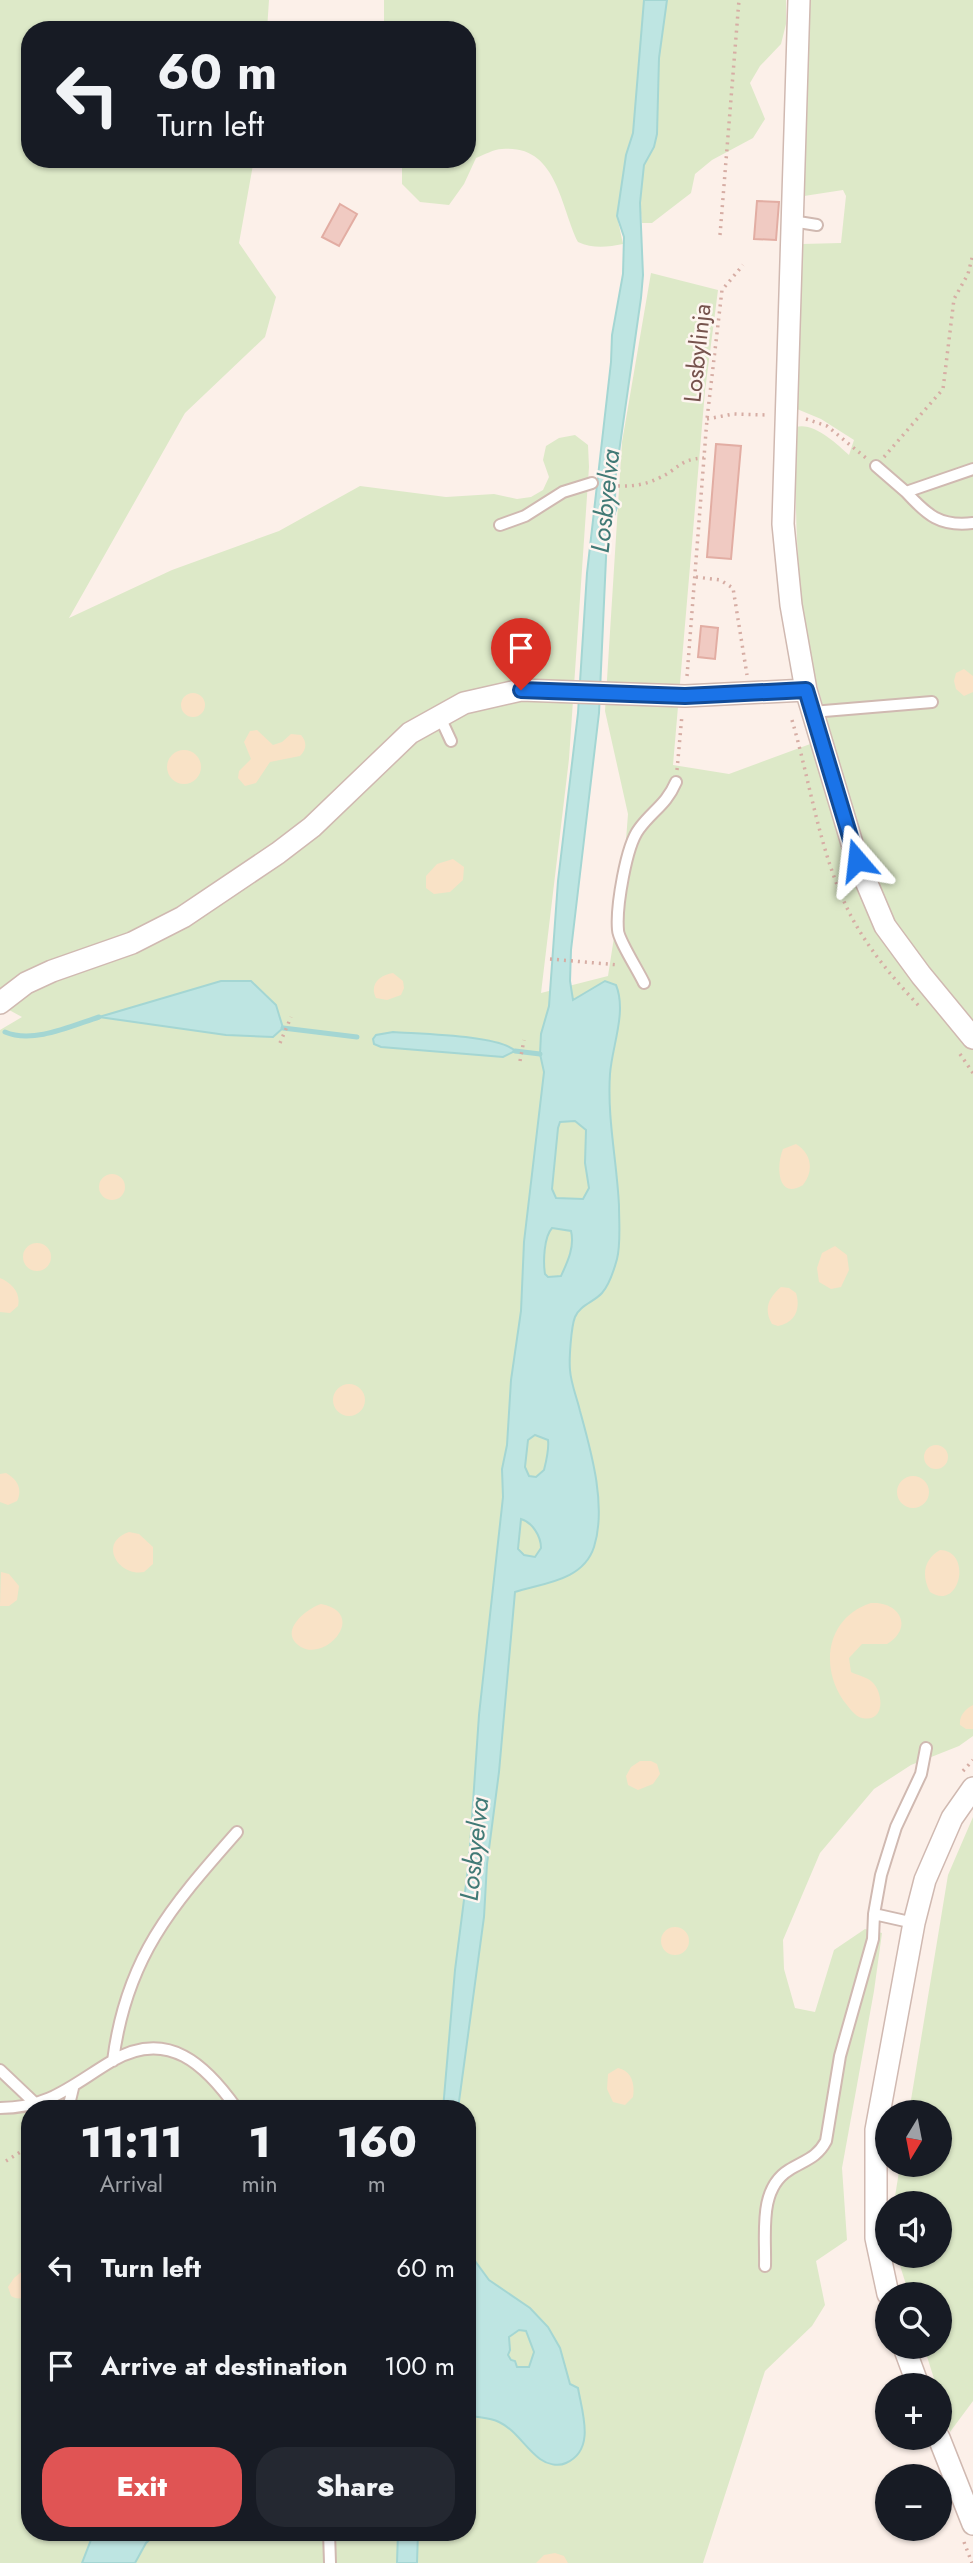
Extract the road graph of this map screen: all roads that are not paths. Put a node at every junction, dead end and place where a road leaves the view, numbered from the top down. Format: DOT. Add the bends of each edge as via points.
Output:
graph roads {
  1 [pos="799,0"];
  2 [pos="792,222"];
  3 [pos="817,225"];
  4 [pos="876,466"];
  5 [pos="973,469"];
  6 [pos="592,483"];
  7 [pos="906,492"];
  8 [pos="973,523"];
  9 [pos="500,525"];
  10 [pos="806,690"];
  11 [pos="932,702"];
  12 [pos="812,712"];
  13 [pos="439,715"];
  14 [pos="451,741"];
  15 [pos="676,782"];
  16 [pos="644,983"];
  17 [pos="0,1003"];
  18 [pos="973,1038"];
  19 [pos="926,1748"];
  20 [pos="973,1788"];
  21 [pos="237,1832"];
  22 [pos="874,1914"];
  23 [pos="914,1923"];
  24 [pos="113,2060"];
  25 [pos="0,2070"];
  26 [pos="73,2088"];
  27 [pos="32,2100"];
  28 [pos="52,2100"];
  29 [pos="70,2100"];
  30 [pos="230,2100"];
  31 [pos="21,2107"];
  32 [pos="0,2108"];
  33 [pos="765,2266"];
  34 [pos="885,2282"];
  35 [pos="944,2450"];
  36 [pos="973,2524"];
  37 [pos="329,2541"];
  38 [pos="330,2563"];
  1 -- 2 [label="street"];
  2 -- 3 [label="lane"];
  2 -- 10 [label="street" via="783,524"];
  4 -- 7 [label="lane"];
  5 -- 7 [label="lane"];
  6 -- 9 [label="lane" via="563,492 525,516"];
  7 -- 8 [label="lane" via="938,520"];
  10 -- 12 [label="street"];
  10 -- 13 [label="street" via="685,696 521,690 464,703"];
  11 -- 12 [label="lane"];
  12 -- 18 [label="street" via="857,860 884,926"];
  13 -- 14 [label="lane"];
  13 -- 17 [label="street" via="410,733 312,827 183,917 132,943 52,971"];
  15 -- 16 [label="lane" via="669,799 638,830 623,879 618,932"];
  19 -- 22 [label="lane" via="921,1774 892,1839"];
  20 -- 23 [label="street" via="939,1845"];
  21 -- 24 [label="lane" via="182,1895 143,1955 117,2027"];
  22 -- 23 [label="lane"];
  22 -- 33 [label="lane" via="873,1939 840,2056 826,2141 820,2152 787,2171 771,2188"];
  23 -- 34 [label="street" via="876,2130 876,2238"];
  24 -- 26 [label="lane"];
  24 -- 30 [label="lane" via="141,2049 177,2050 199,2064"];
  25 -- 27 [label="lane"];
  26 -- 28 [label="lane"];
  26 -- 29 [label="lane"];
  31 -- 32 [label="lane"];
  35 -- 36 [label="street"];
  37 -- 38 [label="lane"];
}
